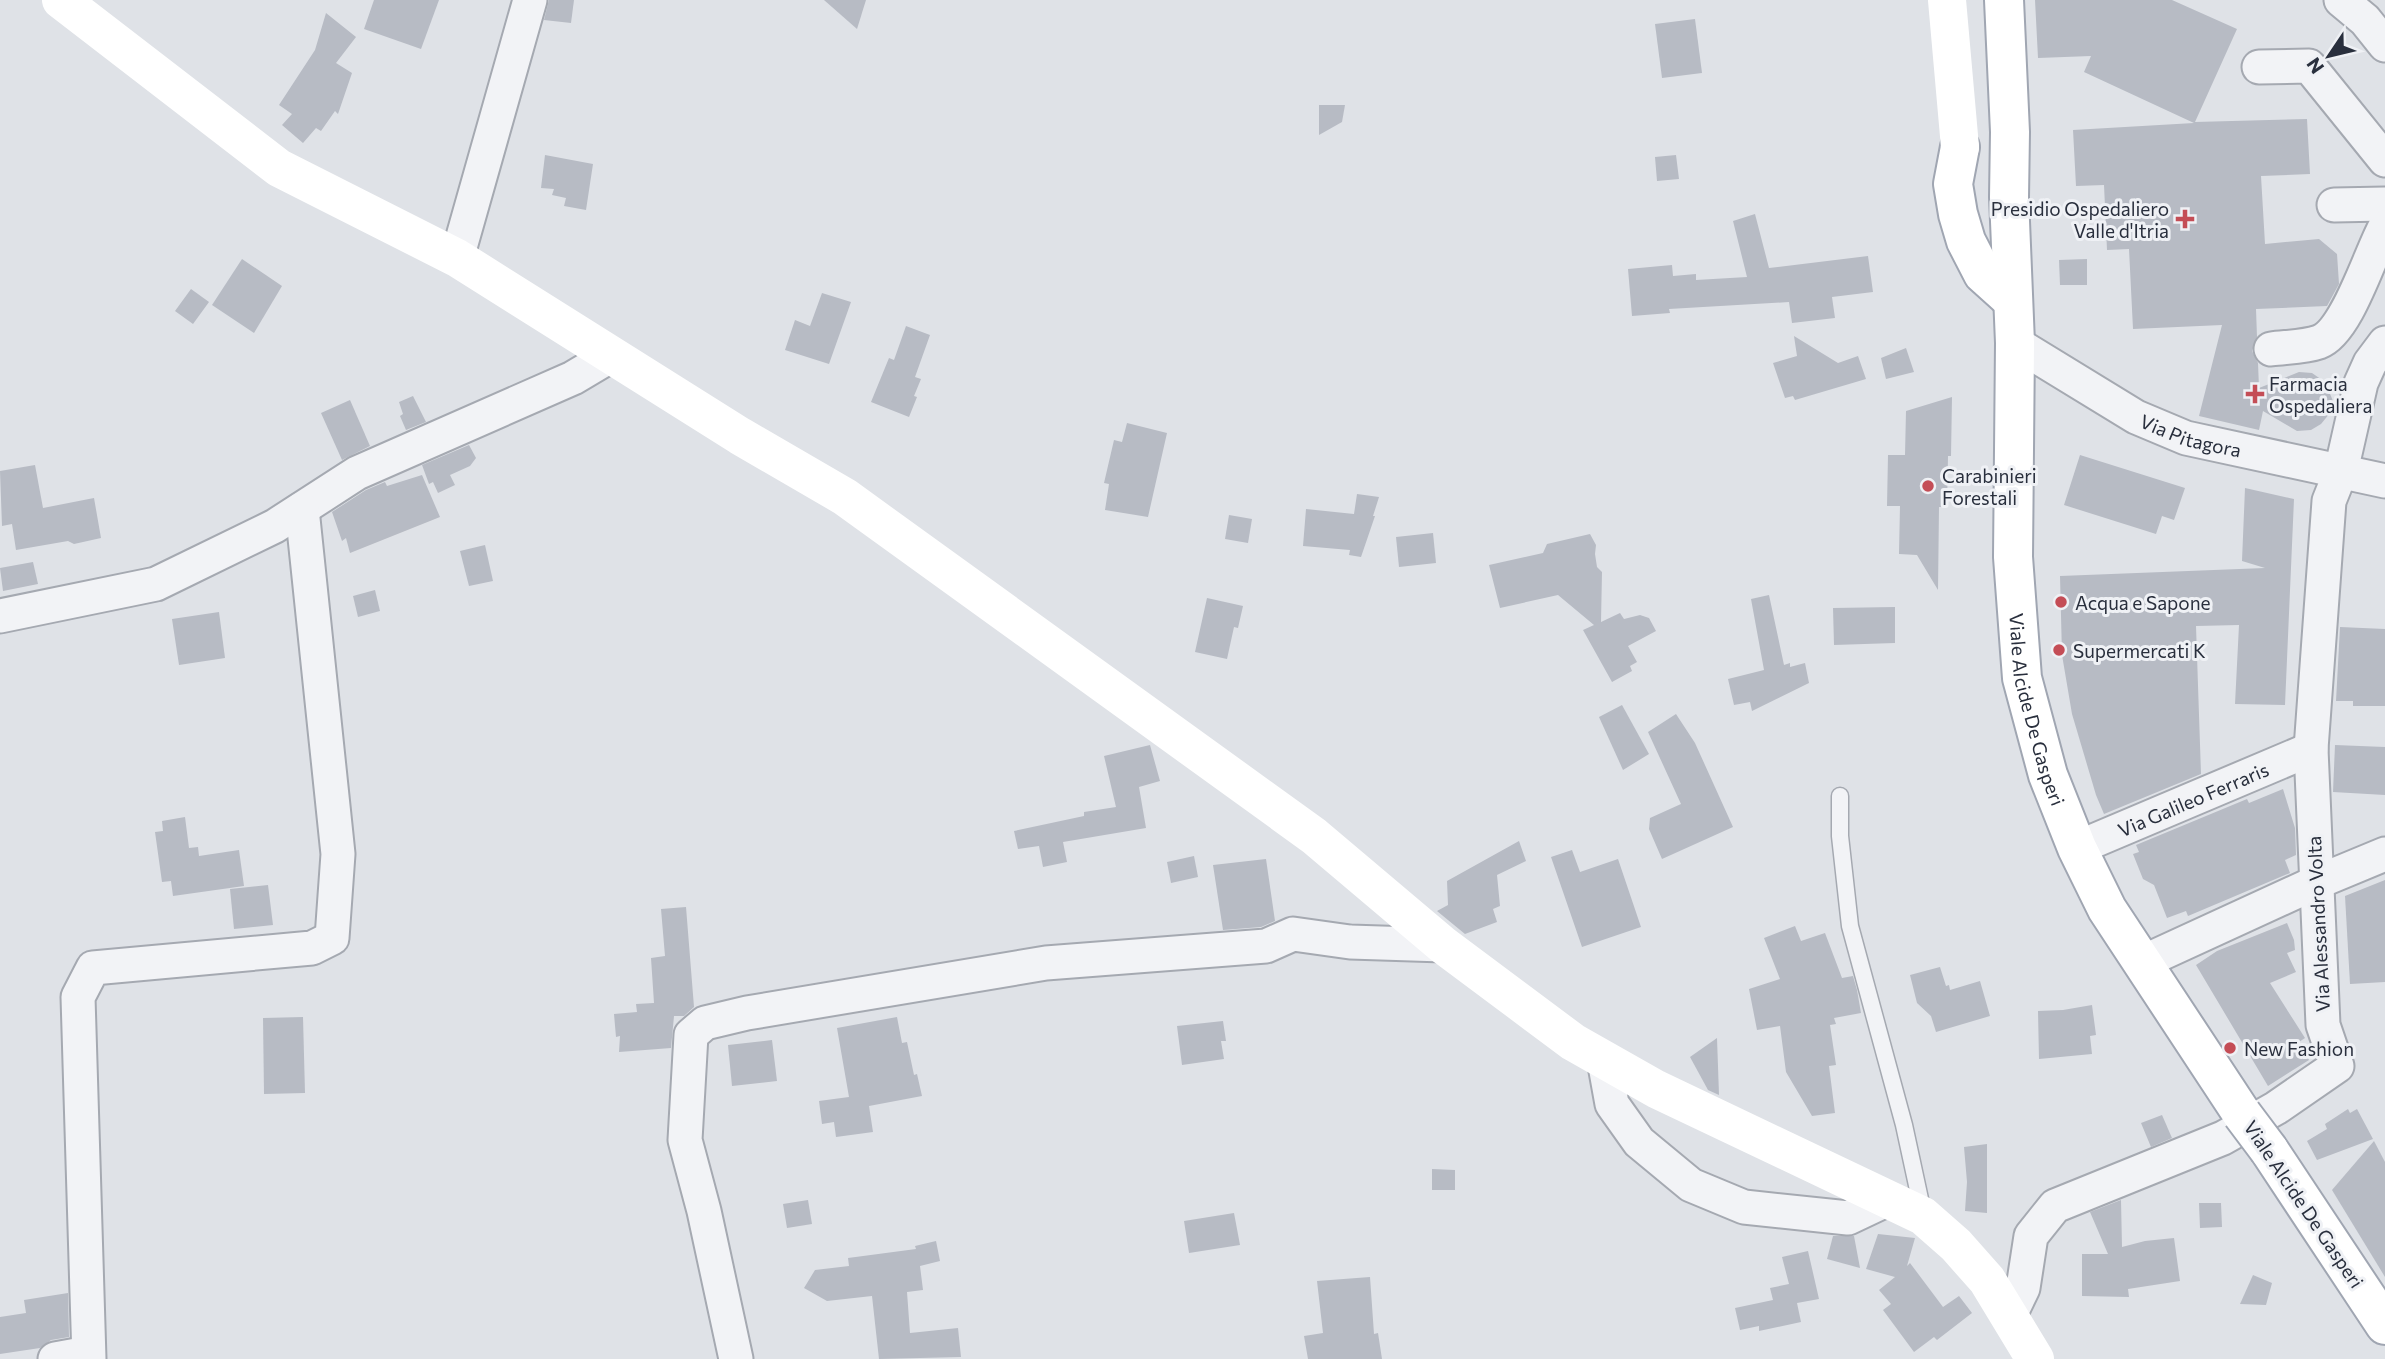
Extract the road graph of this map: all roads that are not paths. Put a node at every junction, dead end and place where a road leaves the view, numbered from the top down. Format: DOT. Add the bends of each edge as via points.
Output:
graph roads {
  1 [pos="61,0"];
  2 [pos="530,0"];
  3 [pos="1947,0"];
  4 [pos="2004,0"];
  5 [pos="2259,67"];
  6 [pos="1960,147"];
  7 [pos="2385,160"];
  8 [pos="2009,197"];
  9 [pos="2385,204"];
  10 [pos="2334,205"];
  11 [pos="2385,227"];
  12 [pos="457,258"];
  13 [pos="2013,301"];
  14 [pos="2015,343"];
  15 [pos="2385,343"];
  16 [pos="2271,349"];
  17 [pos="610,356"];
  18 [pos="2373,386"];
  19 [pos="2341,471"];
  20 [pos="2385,481"];
  21 [pos="302,509"];
  22 [pos="0,616"];
  23 [pos="2311,749"];
  24 [pos="1840,796"];
  25 [pos="2077,848"];
  26 [pos="2385,854"];
  27 [pos="2315,883"];
  28 [pos="1443,945"];
  29 [pos="2143,962"];
  30 [pos="1604,1060"];
  31 [pos="1886,1199"];
  32 [pos="1923,1216"];
  33 [pos="2010,1315"];
  34 [pos="2385,1325"];
  35 [pos="88,1356"];
  36 [pos="55,1359"];
  37 [pos="736,1359"];
  38 [pos="2035,1359"];
  1 -- 12 [label="main road" via="279,168"];
  2 -- 12 [label="street"];
  3 -- 6 [label="main road"];
  4 -- 8 [label="main road, Viale Alcide De Gasperi"];
  5 -- 7 [label="street" via="2309,66"];
  6 -- 8 [label="main road" via="1972,169"];
  6 -- 13 [label="main road" via="1953,184 1966,241 1983,274"];
  8 -- 13 [label="main road, Viale Alcide De Gasperi"];
  9 -- 10 [label="street"];
  11 -- 16 [label="street" via="2347,314 2333,332 2321,342"];
  12 -- 17 [label="main road"];
  13 -- 14 [label="main road, Viale Alcide De Gasperi"];
  14 -- 19 [label="street, Via Pitagora" via="2136,417 2186,439"];
  14 -- 25 [label="main road, Viale Alcide De Gasperi" via="2013,557 2022,678 2048,775"];
  15 -- 18 [label="street, Via Alessandro Volta" via="2370,363"];
  17 -- 21 [label="street" via="573,377 357,473"];
  17 -- 28 [label="main road" via="845,497 1314,836"];
  18 -- 19 [label="street, Via Alessandro Volta"];
  19 -- 20 [label="street, Via Pitagora"];
  19 -- 23 [label="street, Via Alessandro Volta" via="2329,501"];
  21 -- 22 [label="street" via="156,584"];
  21 -- 35 [label="street" via="338,854 332,938 312,948 93,968 78,996"];
  23 -- 25 [label="street, Via Galileo Ferraris"];
  23 -- 27 [label="street, Via Alessandro Volta"];
  24 -- 32 [label="lane" via="1850,926 1904,1125"];
  25 -- 29 [label="main road, Viale Alcide De Gasperi" via="2107,909"];
  26 -- 27 [label="street"];
  27 -- 29 [label="street"];
  27 -- 33 [label="street, Via Alessandro Volta" via="2323,1025 2337,1066 2223,1138 2054,1206 2031,1236 2023,1288"];
  28 -- 30 [label="main road"];
  28 -- 37 [label="street" via="1350,942 1293,934 1266,946 1046,963 705,1023 691,1035 685,1140"];
  29 -- 34 [label="main road, Viale Alcide De Gasperi, bridge"];
  30 -- 31 [label="main road"];
  30 -- 31 [label="street" via="1612,1104 1639,1142 1690,1185 1744,1207 1848,1218"];
  31 -- 32 [label="main road"];
  32 -- 33 [label="main road" via="1987,1279"];
  33 -- 38 [label="main road"];
  35 -- 36 [label="street"];
}
